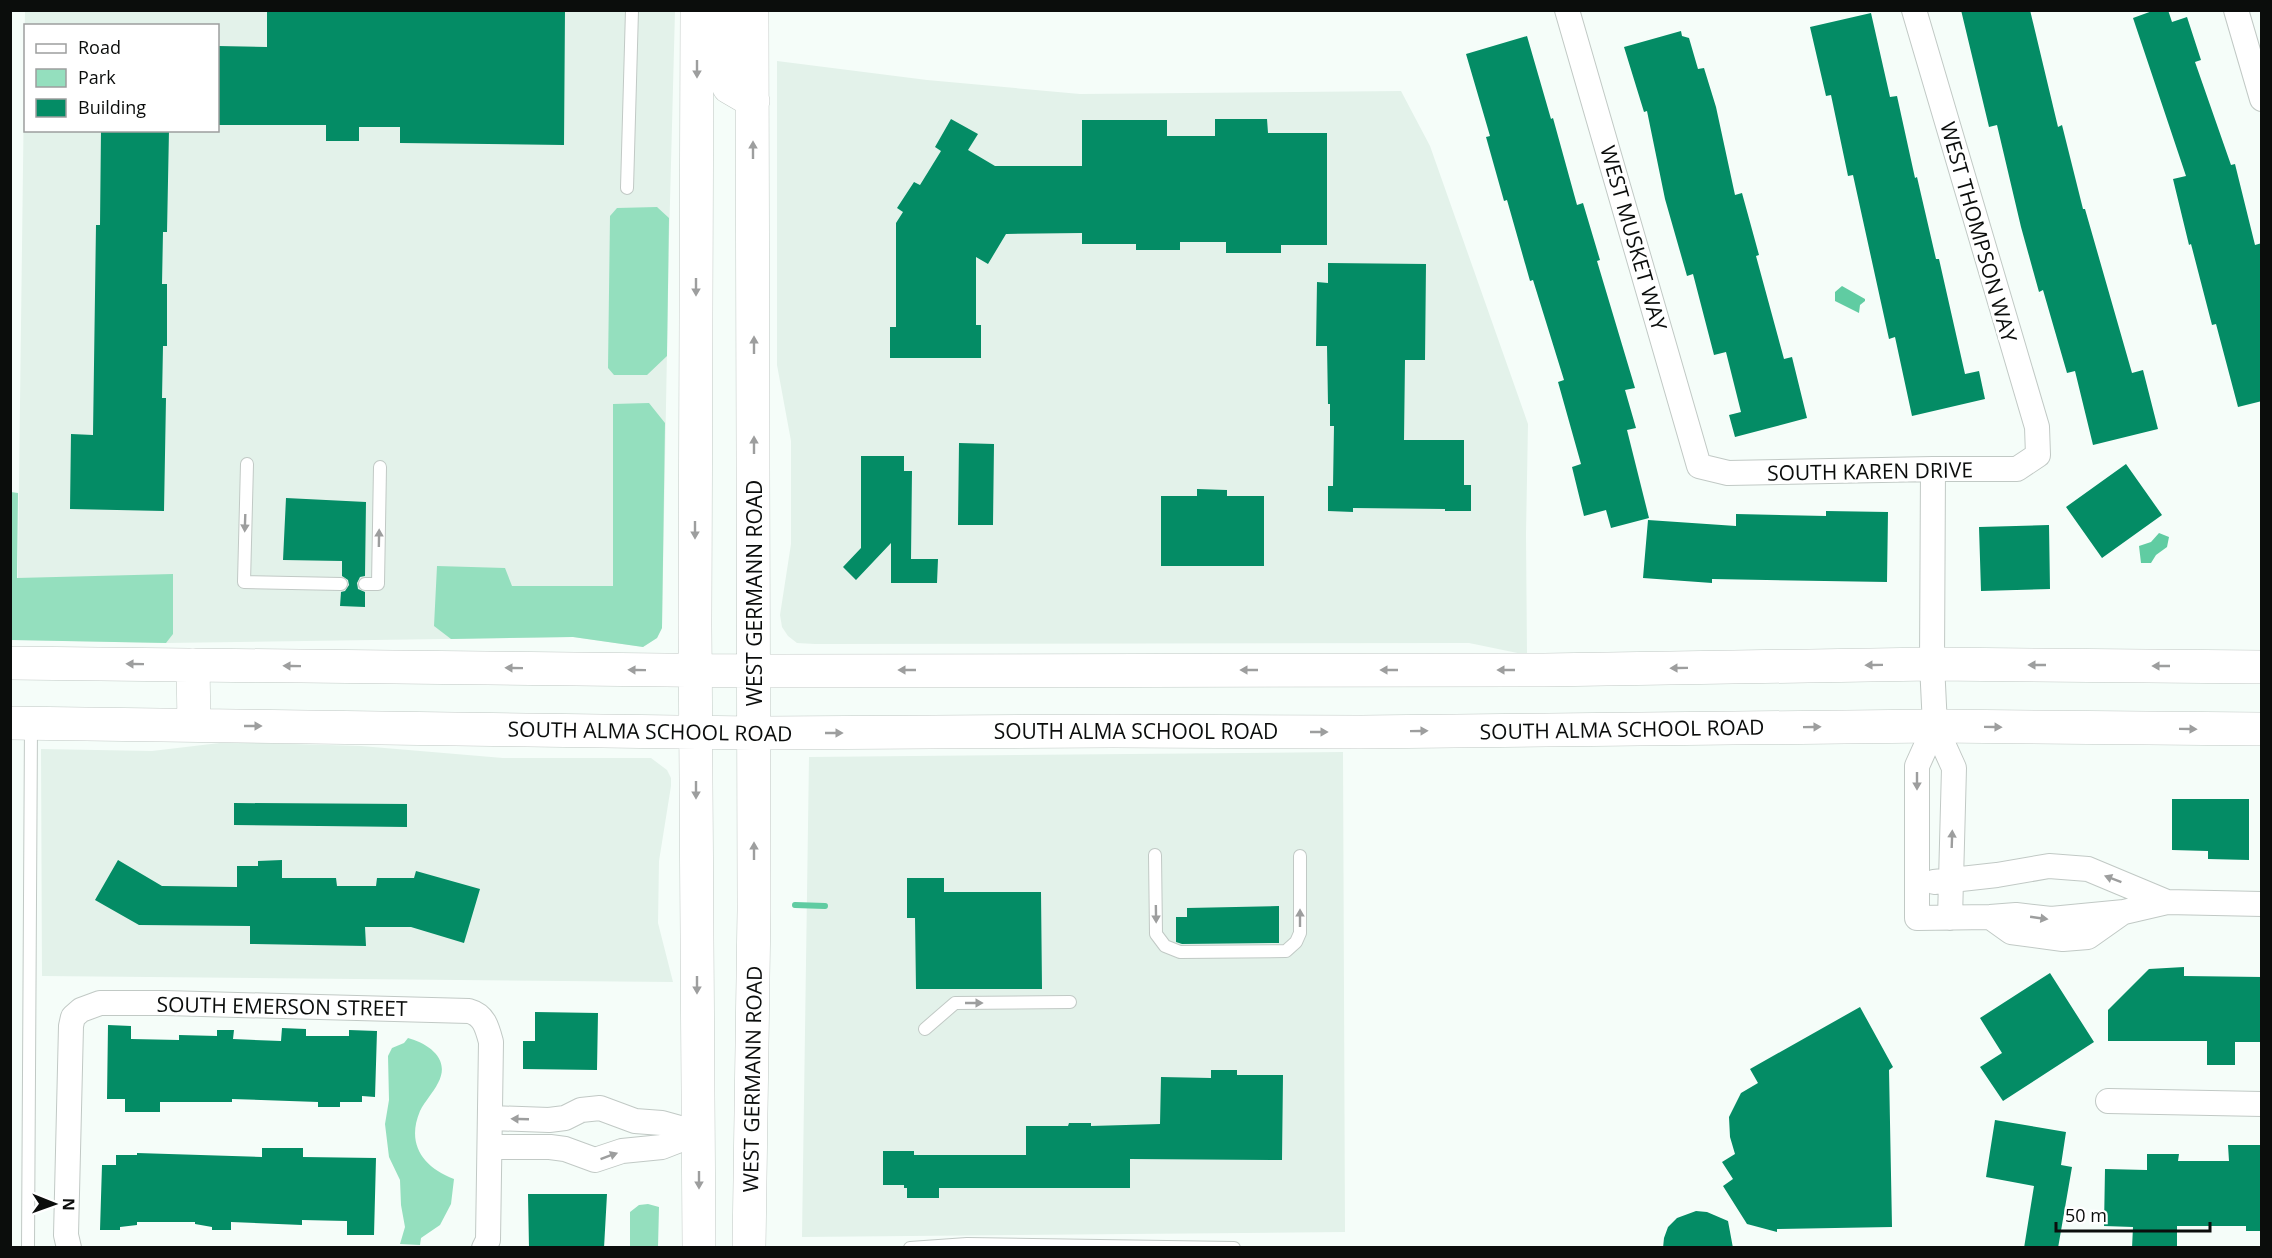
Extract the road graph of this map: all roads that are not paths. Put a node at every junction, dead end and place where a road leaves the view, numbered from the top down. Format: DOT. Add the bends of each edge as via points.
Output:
graph roads {
  1 [pos="632,10"];
  2 [pos="697,10"];
  3 [pos="724,10"];
  4 [pos="752,10"];
  5 [pos="1568,10"];
  6 [pos="1914,10"];
  7 [pos="2236,10"];
  8 [pos="2262,99"];
  9 [pos="753,101"];
  10 [pos="627,188"];
  11 [pos="2038,454"];
  12 [pos="247,464"];
  13 [pos="1699,466"];
  14 [pos="380,467"];
  15 [pos="1933,469"];
  16 [pos="341,584"];
  17 [pos="365,584"];
  18 [pos="10,663"];
  19 [pos="1932,664"];
  20 [pos="193,665"];
  21 [pos="2262,667"];
  22 [pos="695,670"];
  23 [pos="754,671"];
  24 [pos="21,723"];
  25 [pos="194,725"];
  26 [pos="1935,726"];
  27 [pos="2262,729"];
  28 [pos="696,731"];
  29 [pos="754,733"];
  30 [pos="1155,855"];
  31 [pos="1300,856"];
  32 [pos="1950,881"];
  33 [pos="1917,884"];
  34 [pos="2167,902"];
  35 [pos="2262,904"];
  36 [pos="1950,918"];
  37 [pos="1070,1002"];
  38 [pos="925,1029"];
  39 [pos="2108,1101"];
  40 [pos="2262,1104"];
  41 [pos="491,1118"];
  42 [pos="565,1118"];
  43 [pos="698,1132"];
  44 [pos="490,1147"];
  45 [pos="565,1149"];
  46 [pos="28,1248"];
  47 [pos="69,1248"];
  48 [pos="484,1248"];
  49 [pos="699,1248"];
  50 [pos="749,1248"];
  51 [pos="910,1248"];
  52 [pos="1234,1248"];
  1 -- 10 [label="lane"];
  2 -- 22 [label="main road, one-way"];
  3 -- 9 [label="main road" via="725,75 729,87"];
  4 -- 9 [label="main road, WEST GERMANN ROAD"];
  5 -- 13 [label="street, WEST MUSKET WAY"];
  6 -- 11 [label="street, WEST THOMPSON WAY" via="2037,427"];
  7 -- 8 [label="street"];
  23 -- 9 [label="main road, WEST GERMANN ROAD, one-way"];
  11 -- 15 [label="street, SOUTH KAREN DRIVE" via="2017,469"];
  12 -- 16 [label="lane, one-way" via="244,582"];
  13 -- 15 [label="street, SOUTH KAREN DRIVE" via="1728,473"];
  17 -- 14 [label="lane, one-way" via="378,584"];
  15 -- 19 [label="street"];
  20 -- 18 [label="main road, one-way"];
  21 -- 19 [label="main road, one-way"];
  19 -- 23 [label="main road, one-way" via="1544,670"];
  19 -- 26 [label="street"];
  22 -- 20 [label="main road, one-way"];
  20 -- 25 [label="main road"];
  22 -- 23 [label="main road"];
  22 -- 28 [label="main road"];
  23 -- 29 [label="main road, WEST GERMANN ROAD"];
  24 -- 25 [label="main road, SOUTH ALMA SCHOOL ROAD"];
  24 -- 46 [label="lane"];
  25 -- 28 [label="main road, SOUTH ALMA SCHOOL ROAD, one-way"];
  26 -- 27 [label="main road, SOUTH ALMA SCHOOL ROAD, one-way"];
  29 -- 26 [label="main road, SOUTH ALMA SCHOOL ROAD, one-way" via="1113,731 1361,740"];
  32 -- 26 [label="street, one-way" via="1954,768"];
  26 -- 33 [label="street, one-way" via="1917,766"];
  28 -- 29 [label="main road, SOUTH ALMA SCHOOL ROAD"];
  28 -- 43 [label="main road, one-way"];
  50 -- 29 [label="main road, WEST GERMANN ROAD, one-way"];
  30 -- 31 [label="lane, one-way" via="1156,934 1165,946 1180,952 1286,951 1300,933"];
  32 -- 33 [label="street"];
  34 -- 32 [label="street, one-way" via="2088,869 2049,866"];
  32 -- 36 [label="street"];
  33 -- 36 [label="street" via="1917,918"];
  34 -- 35 [label="street"];
  36 -- 34 [label="street, one-way" via="2016,915 2051,919 2124,912"];
  38 -- 37 [label="lane, one-way" via="955,1003"];
  39 -- 40 [label="street"];
  42 -- 41 [label="street, one-way"];
  41 -- 44 [label="street"];
  41 -- 47 [label="street, SOUTH EMERSON STREET" via="491,1042 482,1018 476,1013 100,1003 81,1010 73,1017 71,1026 66,1236"];
  42 -- 43 [label="street" via="581,1110 600,1108 635,1121"];
  42 -- 45 [label="street"];
  45 -- 43 [label="street, one-way" via="594,1160 622,1150 662,1147"];
  43 -- 49 [label="main road, one-way"];
  44 -- 45 [label="street"];
  44 -- 48 [label="street" via="488,1240"];
  51 -- 52 [label="lane" via="967,1244"];
}
